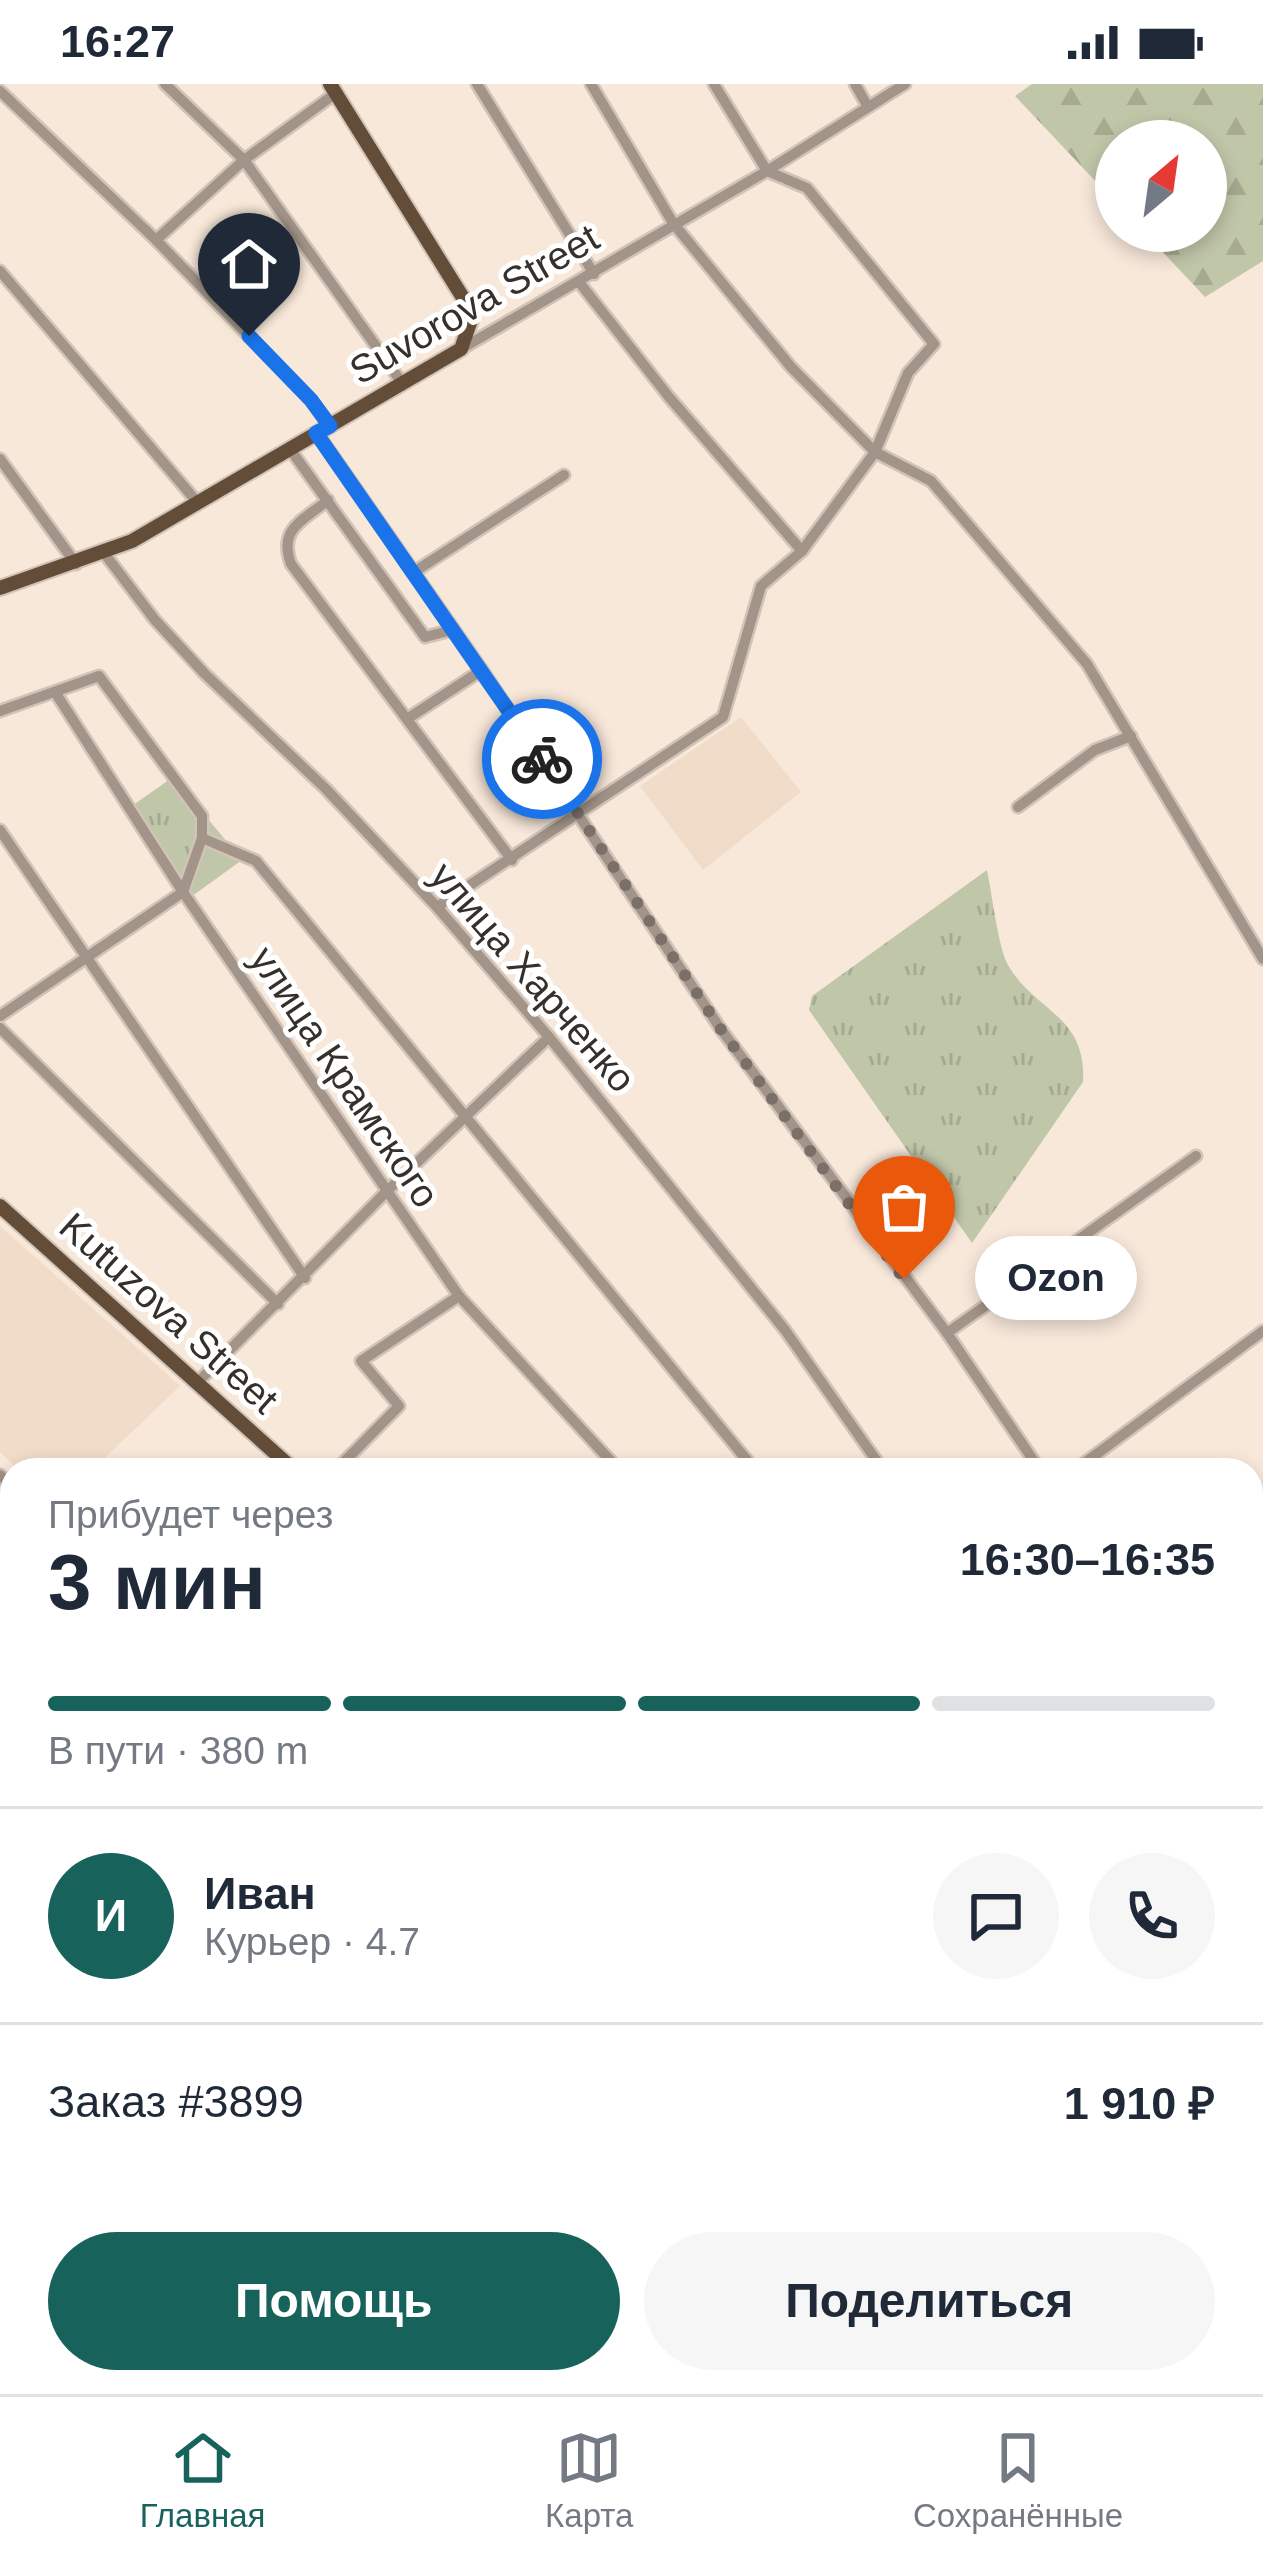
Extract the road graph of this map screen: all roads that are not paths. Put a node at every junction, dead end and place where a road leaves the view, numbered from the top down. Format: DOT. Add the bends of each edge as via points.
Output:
graph roads {
  1 [pos="165,84"];
  2 [pos="476,84"];
  3 [pos="591,84"];
  4 [pos="714,84"];
  5 [pos="855,84"];
  6 [pos="905,84"];
  7 [pos="333,89"];
  8 [pos="0,91"];
  9 [pos="868,107"];
  10 [pos="244,160"];
  11 [pos="767,172"];
  12 [pos="674,223"];
  13 [pos="156,240"];
  14 [pos="0,271"];
  15 [pos="593,274"];
  16 [pos="579,282"];
  17 [pos="461,349"];
  18 [pos="402,383"];
  19 [pos="323,429"];
  20 [pos="290,449"];
  21 [pos="875,452"];
  22 [pos="0,460"];
  23 [pos="565,475"];
  24 [pos="359,497"];
  25 [pos="198,503"];
  26 [pos="332,505"];
  27 [pos="802,551"];
  28 [pos="104,553"];
  29 [pos="76,564"];
  30 [pos="413,572"];
  31 [pos="0,589"];
  32 [pos="452,630"];
  33 [pos="482,670"];
  34 [pos="55,692"];
  35 [pos="0,711"];
  36 [pos="406,718"];
  37 [pos="1131,736"];
  38 [pos="1018,807"];
  39 [pos="580,816"];
  40 [pos="0,830"];
  41 [pos="202,838"];
  42 [pos="512,860"];
  43 [pos="183,892"];
  44 [pos="437,908"];
  45 [pos="87,958"];
  46 [pos="1263,959"];
  47 [pos="0,1016"];
  48 [pos="0,1028"];
  49 [pos="549,1037"];
  50 [pos="466,1117"];
  51 [pos="1196,1156"];
  52 [pos="386,1192"];
  53 [pos="0,1206"];
  54 [pos="304,1278"];
  55 [pos="460,1296"];
  56 [pos="278,1304"];
  57 [pos="1263,1331"];
  58 [pos="947,1333"];
  59 [pos="199,1381"];
  60 [pos="281,1458"];
  61 [pos="348,1458"];
  62 [pos="608,1458"];
  63 [pos="745,1458"];
  64 [pos="873,1458"];
  65 [pos="1032,1458"];
  66 [pos="1091,1458"];
  1 -- 10 [label="street"];
  2 -- 15 [label="street"];
  3 -- 12 [label="street"];
  4 -- 11 [label="street"];
  5 -- 9 [label="street"];
  6 -- 9 [label="street, Suvorova Street"];
  7 -- 10 [label="street"];
  7 -- 17 [label="main road" via="465,301 471,320"];
  8 -- 13 [label="street"];
  9 -- 11 [label="street, Suvorova Street"];
  10 -- 13 [label="street"];
  10 -- 18 [label="street"];
  11 -- 12 [label="street, Suvorova Street"];
  11 -- 21 [label="street" via="807,188 934,344 908,373"];
  12 -- 15 [label="street, Suvorova Street"];
  12 -- 21 [label="street" via="791,367"];
  13 -- 19 [label="street" via="311,400"];
  14 -- 25 [label="street"];
  15 -- 16 [label="street, Suvorova Street"];
  16 -- 17 [label="street, Suvorova Street"];
  16 -- 27 [label="street"];
  17 -- 18 [label="main road, Suvorova Street"];
  18 -- 19 [label="main road, Suvorova Street"];
  19 -- 20 [label="main road, Suvorova Street"];
  19 -- 24 [label="street"];
  20 -- 25 [label="main road, Suvorova Street"];
  20 -- 26 [label="street"];
  21 -- 27 [label="street"];
  21 -- 37 [label="street" via="931,481 1087,664"];
  22 -- 29 [label="street"];
  23 -- 30 [label="street"];
  24 -- 26 [label="street"];
  24 -- 30 [label="street"];
  25 -- 28 [label="main road, Suvorova Street"];
  26 -- 32 [label="street" via="425,637"];
  26 -- 36 [label="street" via="288,534 285,547"];
  27 -- 39 [label="street" via="761,586 723,717"];
  28 -- 29 [label="main road, Suvorova Street"];
  28 -- 44 [label="street, улица Харченко" via="205,674"];
  29 -- 31 [label="main road, Suvorova Street"];
  30 -- 32 [label="street"];
  32 -- 33 [label="street"];
  33 -- 36 [label="street"];
  33 -- 39 [label="street"];
  34 -- 35 [label="street"];
  34 -- 41 [label="street" via="98,676 202,816"];
  34 -- 43 [label="street, улица Крамского"];
  36 -- 42 [label="street"];
  37 -- 38 [label="street" via="1095,750"];
  37 -- 46 [label="street"];
  39 -- 42 [label="street"];
  39 -- 58 [label="street" via="720,1028"];
  40 -- 45 [label="street"];
  41 -- 43 [label="street"];
  41 -- 50 [label="street" via="256,861"];
  42 -- 44 [label="street"];
  43 -- 45 [label="street"];
  43 -- 52 [label="street, улица Крамского"];
  44 -- 49 [label="street, улица Харченко"];
  45 -- 47 [label="street"];
  45 -- 54 [label="street"];
  48 -- 56 [label="street"];
  49 -- 50 [label="street"];
  49 -- 64 [label="street, улица Харченко" via="785,1330"];
  50 -- 52 [label="street"];
  50 -- 63 [label="street"];
  51 -- 58 [label="street"];
  52 -- 54 [label="street"];
  52 -- 55 [label="street, улица Крамского"];
  53 -- 59 [label="main road, Kutuzova Street"];
  54 -- 56 [label="street"];
  55 -- 61 [label="street" via="361,1360 399,1406"];
  55 -- 62 [label="street, улица Крамского"];
  56 -- 59 [label="street"];
  57 -- 66 [label="street"];
  58 -- 65 [label="street"];
  59 -- 60 [label="main road, Kutuzova Street"];
}
